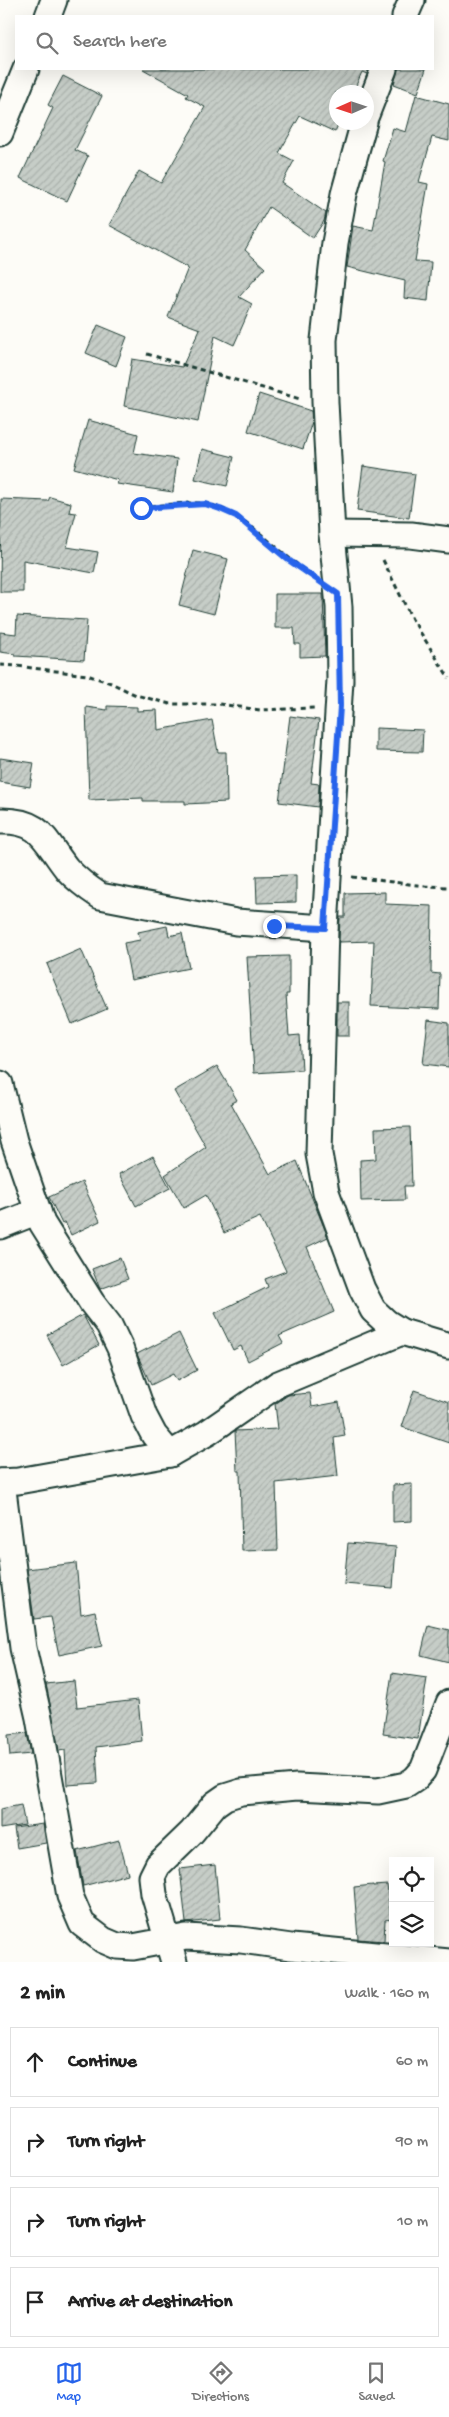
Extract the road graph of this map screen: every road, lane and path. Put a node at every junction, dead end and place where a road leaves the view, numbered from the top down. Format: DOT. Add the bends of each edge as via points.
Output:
graph roads {
  1 [pos="54,0"];
  2 [pos="412,0"];
  3 [pos="48,15"];
  4 [pos="405,15"];
  5 [pos="26,70"];
  6 [pos="384,70"];
  7 [pos="374,95"];
  8 [pos="362,130"];
  9 [pos="0,133"];
  10 [pos="147,354"];
  11 [pos="325,402"];
  12 [pos="141,508"];
  13 [pos="332,534"];
  14 [pos="372,534"];
  15 [pos="449,540"];
  16 [pos="338,594"];
  17 [pos="0,665"];
  18 [pos="449,678"];
  19 [pos="340,706"];
  20 [pos="0,821"];
  21 [pos="329,876"];
  22 [pos="449,887"];
  23 [pos="325,928"];
  24 [pos="0,1084"];
  25 [pos="38,1211"];
  26 [pos="0,1226"];
  27 [pos="402,1332"];
  28 [pos="449,1346"];
  29 [pos="170,1454"];
  30 [pos="1,1482"];
  31 [pos="448,1705"];
  32 [pos="171,1951"];
  33 [pos="449,1962"];
  1 -- 3 [label="street"];
  2 -- 4 [label="street"];
  5 -- 9 [label="street"];
  6 -- 7 [label="street"];
  8 -- 11 [label="street" via="344,194 335,243 324,340"];
  10 -- 11 [label="path" via="304,401"];
  11 -- 13 [label="street"];
  12 -- 16 [label="path" via="205,504 220,509 236,516 287,559"];
  13 -- 14 [label="street"];
  13 -- 16 [label="street"];
  14 -- 15 [label="street"];
  14 -- 18 [label="path" via="412,619"];
  16 -- 19 [label="street"];
  17 -- 19 [label="path" via="87,676 170,704 219,704 260,710"];
  19 -- 21 [label="street"];
  20 -- 23 [label="street" via="22,822 40,831 68,870 100,896 236,922"];
  21 -- 22 [label="path"];
  21 -- 23 [label="street"];
  23 -- 27 [label="street" via="319,1154 326,1192 373,1310"];
  24 -- 25 [label="street" via="14,1141"];
  25 -- 26 [label="street"];
  25 -- 29 [label="street" via="42,1223 109,1325 144,1416"];
  27 -- 28 [label="street"];
  27 -- 29 [label="street" via="278,1384 207,1434"];
  29 -- 30 [label="street"];
  30 -- 32 [label="street" via="23,1648 39,1718 70,1896 82,1924 103,1940 117,1946"];
  31 -- 32 [label="street" via="423,1770 406,1785 378,1791 297,1787 241,1792 215,1804 158,1865 152,1877"];
  32 -- 33 [label="street" via="186,1937"];
}
